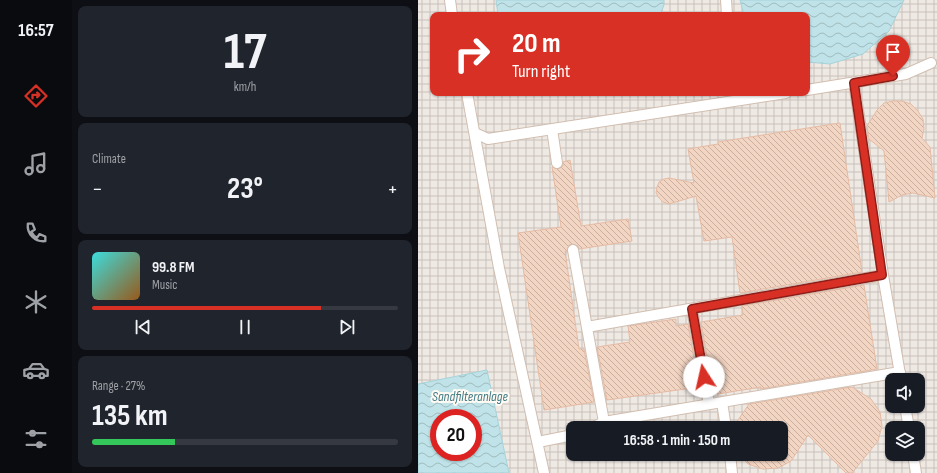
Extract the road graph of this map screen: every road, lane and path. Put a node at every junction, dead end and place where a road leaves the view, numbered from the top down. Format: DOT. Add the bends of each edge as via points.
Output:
graph roads {
  1 [pos="450,0"];
  2 [pos="726,0"];
  3 [pos="452,12"];
  4 [pos="727,12"];
  5 [pos="931,63"];
  6 [pos="854,83"];
  7 [pos="810,90"];
  8 [pos="468,96"];
  9 [pos="746,96"];
  10 [pos="732,97"];
  11 [pos="552,129"];
  12 [pos="475,133"];
  13 [pos="556,163"];
  14 [pos="573,250"];
  15 [pos="882,275"];
  16 [pos="692,309"];
  17 [pos="587,328"];
  18 [pos="899,373"];
  19 [pos="885,378"];
  20 [pos="722,402"];
  21 [pos="709,404"];
  22 [pos="604,421"];
  23 [pos="610,421"];
  24 [pos="725,421"];
  25 [pos="566,436"];
  26 [pos="538,442"];
  27 [pos="731,461"];
  28 [pos="914,461"];
  29 [pos="544,473"];
  30 [pos="732,473"];
  31 [pos="916,473"];
  1 -- 3 [label="lane"];
  2 -- 4 [label="lane"];
  5 -- 6 [label="lane" via="906,74"];
  6 -- 7 [label="lane"];
  6 -- 15 [label="lane"];
  8 -- 12 [label="lane"];
  9 -- 10 [label="lane"];
  10 -- 11 [label="lane"];
  11 -- 12 [label="lane" via="488,139"];
  11 -- 13 [label="lane"];
  12 -- 26 [label="lane" via="499,268"];
  14 -- 17 [label="lane"];
  15 -- 16 [label="lane"];
  15 -- 18 [label="lane"];
  16 -- 17 [label="lane"];
  16 -- 21 [label="lane"];
  17 -- 22 [label="lane"];
  19 -- 20 [label="lane"];
  20 -- 21 [label="lane"];
  20 -- 24 [label="lane"];
  21 -- 23 [label="lane"];
  25 -- 26 [label="lane"];
  26 -- 29 [label="lane"];
  27 -- 30 [label="lane"];
  28 -- 31 [label="lane"];
}
